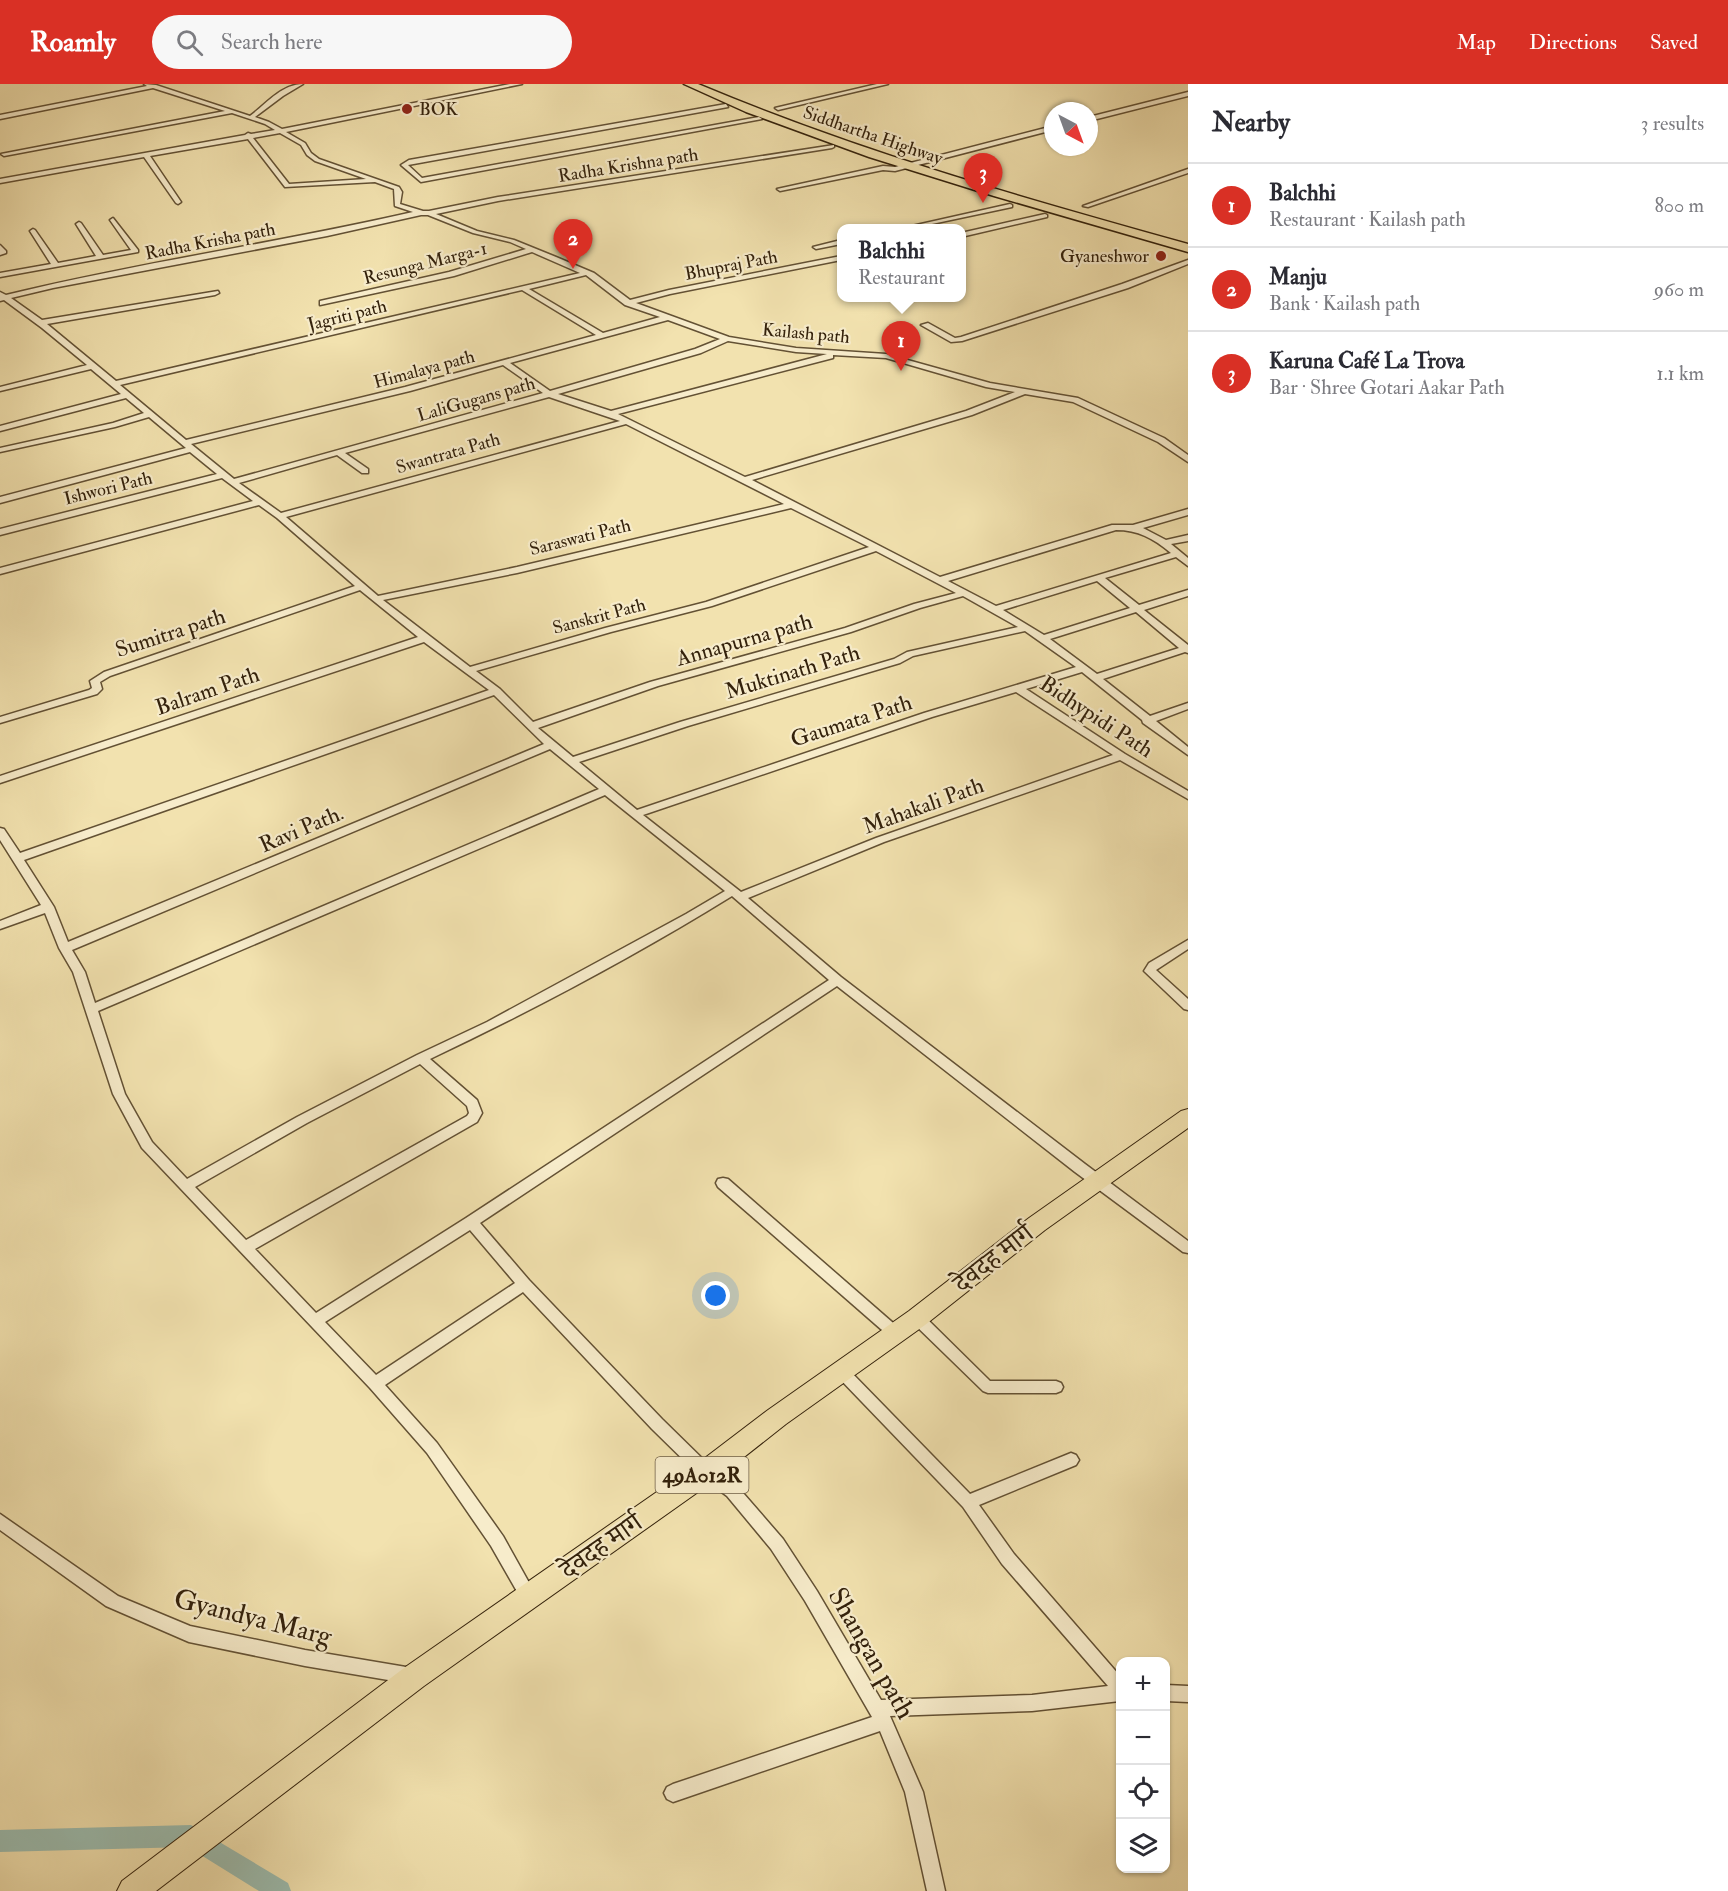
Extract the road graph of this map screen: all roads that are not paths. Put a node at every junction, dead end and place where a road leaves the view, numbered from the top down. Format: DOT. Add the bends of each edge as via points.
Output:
graph roads {
  1 [pos="147,84"];
  2 [pos="300,84"];
  3 [pos="519,84"];
  4 [pos="689,84"];
  5 [pos="699,84"];
  6 [pos="885,84"];
  7 [pos="154,86"];
  8 [pos="1188,94"];
  9 [pos="726,106"];
  10 [pos="778,108"];
  11 [pos="232,112"];
  12 [pos="669,116"];
  13 [pos="0,117"];
  14 [pos="252,117"];
  15 [pos="1098,117"];
  16 [pos="759,118"];
  17 [pos="678,120"];
  18 [pos="687,125"];
  19 [pos="696,129"];
  20 [pos="282,130"];
  21 [pos="1044,130"];
  22 [pos="248,135"];
  23 [pos="568,135"];
  24 [pos="576,139"];
  25 [pos="584,144"];
  26 [pos="832,146"];
  27 [pos="592,148"];
  28 [pos="493,149"];
  29 [pos="4,154"];
  30 [pos="145,154"];
  31 [pos="512,162"];
  32 [pos="908,165"];
  33 [pos="1188,171"];
  34 [pos="0,181"];
  35 [pos="375,181"];
  36 [pos="780,189"];
  37 [pos="178,202"];
  38 [pos="1010,206"];
  39 [pos="1086,206"];
  40 [pos="425,213"];
  41 [pos="1045,216"];
  42 [pos="113,220"];
  43 [pos="79,224"];
  44 [pos="925,224"];
  45 [pos="33,231"];
  46 [pos="966,234"];
  47 [pos="837,243"];
  48 [pos="1188,243"];
  49 [pos="0,247"];
  50 [pos="816,247"];
  51 [pos="1188,248"];
  52 [pos="533,249"];
  53 [pos="0,253"];
  54 [pos="100,256"];
  55 [pos="837,259"];
  56 [pos="1188,262"];
  57 [pos="54,264"];
  58 [pos="587,273"];
  59 [pos="0,275"];
  60 [pos="523,288"];
  61 [pos="215,293"];
  62 [pos="1,297"];
  63 [pos="323,303"];
  64 [pos="628,303"];
  65 [pos="669,317"];
  66 [pos="40,323"];
  67 [pos="925,326"];
  68 [pos="603,336"];
  69 [pos="727,339"];
  70 [pos="844,352"];
  71 [pos="506,364"];
  72 [pos="92,366"];
  73 [pos="114,384"];
  74 [pos="0,389"];
  75 [pos="1024,391"];
  76 [pos="549,394"];
  77 [pos="126,395"];
  78 [pos="149,414"];
  79 [pos="611,414"];
  80 [pos="626,422"];
  81 [pos="0,429"];
  82 [pos="188,446"];
  83 [pos="0,450"];
  84 [pos="338,452"];
  85 [pos="1188,459"];
  86 [pos="364,471"];
  87 [pos="228,478"];
  88 [pos="743,480"];
  89 [pos="0,500"];
  90 [pos="260,502"];
  91 [pos="791,505"];
  92 [pos="1188,512"];
  93 [pos="280,516"];
  94 [pos="1136,527"];
  95 [pos="0,532"];
  96 [pos="1188,538"];
  97 [pos="1164,543"];
  98 [pos="876,548"];
  99 [pos="1176,554"];
  100 [pos="1188,563"];
  101 [pos="0,571"];
  102 [pos="1098,577"];
  103 [pos="941,580"];
  104 [pos="363,586"];
  105 [pos="965,592"];
  106 [pos="1188,593"];
  107 [pos="376,599"];
  108 [pos="1137,608"];
  109 [pos="995,609"];
  110 [pos="1026,628"];
  111 [pos="426,638"];
  112 [pos="1043,638"];
  113 [pos="1187,649"];
  114 [pos="1081,669"];
  115 [pos="467,671"];
  116 [pos="1096,678"];
  117 [pos="1016,687"];
  118 [pos="496,691"];
  119 [pos="1188,706"];
  120 [pos="0,720"];
  121 [pos="1147,721"];
  122 [pos="533,726"];
  123 [pos="552,744"];
  124 [pos="1188,752"];
  125 [pos="1121,756"];
  126 [pos="572,761"];
  127 [pos="0,780"];
  128 [pos="607,790"];
  129 [pos="1188,796"];
  130 [pos="635,814"];
  131 [pos="0,831"];
  132 [pos="17,858"];
  133 [pos="736,894"];
  134 [pos="48,907"];
  135 [pos="0,925"];
  136 [pos="1188,944"];
  137 [pos="65,948"];
  138 [pos="837,980"];
  139 [pos="1188,1006"];
  140 [pos="92,1009"];
  141 [pos="421,1058"];
  142 [pos="1188,1117"];
  143 [pos="1098,1181"];
  144 [pos="723,1183"];
  145 [pos="186,1186"];
  146 [pos="471,1222"];
  147 [pos="244,1248"];
  148 [pos="1188,1248"];
  149 [pos="524,1284"];
  150 [pos="917,1318"];
  151 [pos="314,1321"];
  152 [pos="895,1333"];
  153 [pos="842,1372"];
  154 [pos="375,1384"];
  155 [pos="1056,1387"];
  156 [pos="1071,1460"];
  157 [pos="706,1472"];
  158 [pos="968,1502"];
  159 [pos="0,1521"];
  160 [pos="529,1597"];
  161 [pos="414,1677"];
  162 [pos="1116,1683"];
  163 [pos="1116,1693"];
  164 [pos="1170,1693"];
  165 [pos="1188,1694"];
  166 [pos="881,1714"];
  167 [pos="673,1793"];
  168 [pos="143,1883"];
  169 [pos="936,1891"];
  1 -- 7 [label="street"];
  2 -- 14 [label="street" via="281,92"];
  3 -- 20 [label="street"];
  4 -- 32 [label="highway, Siddhartha Highway" via="764,116"];
  5 -- 32 [label="highway, Siddhartha Highway"];
  6 -- 10 [label="street"];
  7 -- 11 [label="street"];
  7 -- 13 [label="street"];
  8 -- 15 [label="street"];
  9 -- 12 [label="street"];
  11 -- 14 [label="street"];
  11 -- 29 [label="street"];
  12 -- 17 [label="street"];
  12 -- 23 [label="street"];
  14 -- 20 [label="street"];
  16 -- 19 [label="street"];
  18 -- 19 [label="street"];
  19 -- 27 [label="street"];
  20 -- 22 [label="street"];
  20 -- 35 [label="street" via="303,144 317,160"];
  21 -- 32 [label="street"];
  22 -- 30 [label="street"];
  22 -- 35 [label="street" via="287,186"];
  23 -- 24 [label="street"];
  23 -- 28 [label="street"];
  25 -- 27 [label="street"];
  26 -- 40 [label="street, Radha Krishna path"];
  27 -- 31 [label="street"];
  28 -- 31 [label="street"];
  28 -- 31 [label="street" via="404,165 421,180"];
  30 -- 34 [label="street"];
  30 -- 37 [label="street"];
  32 -- 36 [label="street"];
  32 -- 48 [label="highway, Siddhartha Highway"];
  32 -- 51 [label="highway, Siddhartha Highway"];
  33 -- 39 [label="street"];
  35 -- 40 [label="street, Kailash path" via="397,188 397,204"];
  38 -- 44 [label="street"];
  40 -- 52 [label="street, Kailash path"];
  40 -- 62 [label="street, Radha Krisha path"];
  41 -- 46 [label="street"];
  42 -- 54 [label="street" via="136,251"];
  43 -- 54 [label="street"];
  45 -- 57 [label="street"];
  47 -- 50 [label="street"];
  49 -- 53 [label="street" via="4,252"];
  52 -- 58 [label="street, Kailash path"];
  52 -- 63 [label="street, Resunga Marga-1"];
  54 -- 57 [label="street"];
  55 -- 64 [label="street, Bhupraj Path"];
  56 -- 67 [label="street" via="962,339 954,340"];
  57 -- 59 [label="street"];
  58 -- 60 [label="street, Jagriti path"];
  58 -- 64 [label="street, Kailash path"];
  60 -- 68 [label="street"];
  60 -- 73 [label="street, Jagriti path"];
  61 -- 66 [label="street"];
  62 -- 66 [label="street"];
  64 -- 65 [label="street, Kailash path"];
  65 -- 68 [label="street, Himalaya path"];
  65 -- 69 [label="street, Kailash path"];
  66 -- 72 [label="street"];
  68 -- 71 [label="street, Himalaya path"];
  69 -- 70 [label="street, Kailash path" via="796,350"];
  69 -- 76 [label="street, LaliGugans path"];
  70 -- 75 [label="street, Kailash path" via="886,356"];
  70 -- 79 [label="street"];
  71 -- 76 [label="street"];
  71 -- 82 [label="street, Himalaya path"];
  72 -- 73 [label="street"];
  72 -- 74 [label="street"];
  73 -- 77 [label="street"];
  75 -- 85 [label="street, Kailash path" via="1081,402 1157,438"];
  75 -- 88 [label="street" via="969,413"];
  76 -- 79 [label="street"];
  76 -- 84 [label="street, LaliGugans path"];
  77 -- 78 [label="street"];
  77 -- 81 [label="street"];
  78 -- 82 [label="street"];
  78 -- 83 [label="street"];
  79 -- 80 [label="street"];
  80 -- 88 [label="street"];
  80 -- 93 [label="street, Swantrata Path"];
  82 -- 87 [label="street"];
  82 -- 89 [label="street, Himalaya path"];
  84 -- 86 [label="street"];
  84 -- 87 [label="street, LaliGugans path"];
  87 -- 90 [label="street"];
  87 -- 95 [label="street, Ishwori Path"];
  88 -- 91 [label="street"];
  90 -- 93 [label="street"];
  90 -- 101 [label="street"];
  91 -- 98 [label="street"];
  91 -- 107 [label="street, Saraswati Path"];
  92 -- 94 [label="street"];
  93 -- 104 [label="street"];
  94 -- 97 [label="street"];
  94 -- 103 [label="street" via="1106,529"];
  96 -- 97 [label="street"];
  97 -- 99 [label="street"];
  98 -- 103 [label="street"];
  98 -- 115 [label="street, Sanskrit Path" via="740,594"];
  99 -- 100 [label="street"];
  99 -- 102 [label="street"];
  102 -- 108 [label="street"];
  102 -- 109 [label="street"];
  103 -- 105 [label="street"];
  104 -- 107 [label="street"];
  104 -- 120 [label="street, Sumitra path" via="107,674 95,681 97,689 93,692"];
  105 -- 109 [label="street"];
  105 -- 122 [label="street, Annapurna path" via="848,630 654,684"];
  106 -- 108 [label="street"];
  107 -- 111 [label="street"];
  108 -- 112 [label="street"];
  108 -- 113 [label="street"];
  109 -- 110 [label="street"];
  110 -- 112 [label="street"];
  110 -- 126 [label="street, Muktinath Path" via="910,654"];
  111 -- 115 [label="street"];
  111 -- 127 [label="street, Balram Path"];
  112 -- 114 [label="street"];
  113 -- 116 [label="street"];
  114 -- 116 [label="street"];
  114 -- 117 [label="street, Gaumata Path"];
  115 -- 118 [label="street"];
  116 -- 121 [label="street"];
  117 -- 125 [label="street, Bidhypidi Path"];
  117 -- 130 [label="street, Gaumata Path"];
  118 -- 122 [label="street"];
  118 -- 132 [label="street"];
  119 -- 121 [label="street"];
  121 -- 124 [label="street"];
  122 -- 123 [label="street"];
  123 -- 126 [label="street"];
  123 -- 137 [label="street, Ravi Path."];
  125 -- 129 [label="street, Bidhypidi Path"];
  125 -- 133 [label="street, Mahakali Path"];
  126 -- 128 [label="street"];
  128 -- 130 [label="street"];
  128 -- 140 [label="street"];
  130 -- 133 [label="street"];
  131 -- 132 [label="street"];
  132 -- 134 [label="street"];
  133 -- 138 [label="street"];
  133 -- 141 [label="street, Mahakali Path" via="491,1025"];
  134 -- 135 [label="street"];
  134 -- 137 [label="street"];
  136 -- 139 [label="street" via="1150,971"];
  137 -- 140 [label="street" via="79,972"];
  138 -- 143 [label="street"];
  138 -- 146 [label="street"];
  140 -- 145 [label="street" via="107,1062 134,1123 147,1145"];
  141 -- 145 [label="street, Mahakali Path"];
  141 -- 147 [label="street" via="472,1103 476,1113 472,1119"];
  142 -- 143 [label="main road, देवदह मार्ग / 49A012R"];
  143 -- 148 [label="street"];
  143 -- 150 [label="main road, देवदह मार्ग / 49A012R"];
  144 -- 152 [label="street"];
  145 -- 147 [label="street"];
  146 -- 149 [label="street, Shangan path"];
  146 -- 151 [label="street"];
  147 -- 151 [label="street"];
  149 -- 154 [label="street"];
  149 -- 157 [label="street, Shangan path"];
  150 -- 152 [label="main road, देवदह मार्ग / 49A012R"];
  150 -- 155 [label="street" via="988,1387"];
  151 -- 154 [label="street"];
  152 -- 153 [label="main road, देवदह मार्ग / 49A012R"];
  153 -- 157 [label="main road, देवदह मार्ग / 49A012R"];
  153 -- 158 [label="street"];
  154 -- 160 [label="street" via="438,1456 497,1541"];
  156 -- 158 [label="street"];
  157 -- 160 [label="main road, देवदह मार्ग / 49A012R"];
  157 -- 166 [label="street, Shangan path" via="732,1491 777,1544"];
  158 -- 162 [label="street" via="1008,1559"];
  159 -- 161 [label="street, Gyandya Marg" via="112,1601 189,1634"];
  160 -- 161 [label="main road, देवदह मार्ग / 49A012R"];
  161 -- 168 [label="main road, देवदह मार्ग / 49A012R"];
  163 -- 166 [label="street"];
  164 -- 165 [label="street"];
  166 -- 167 [label="street"];
  166 -- 169 [label="street, Shangan path" via="914,1792"];
}
